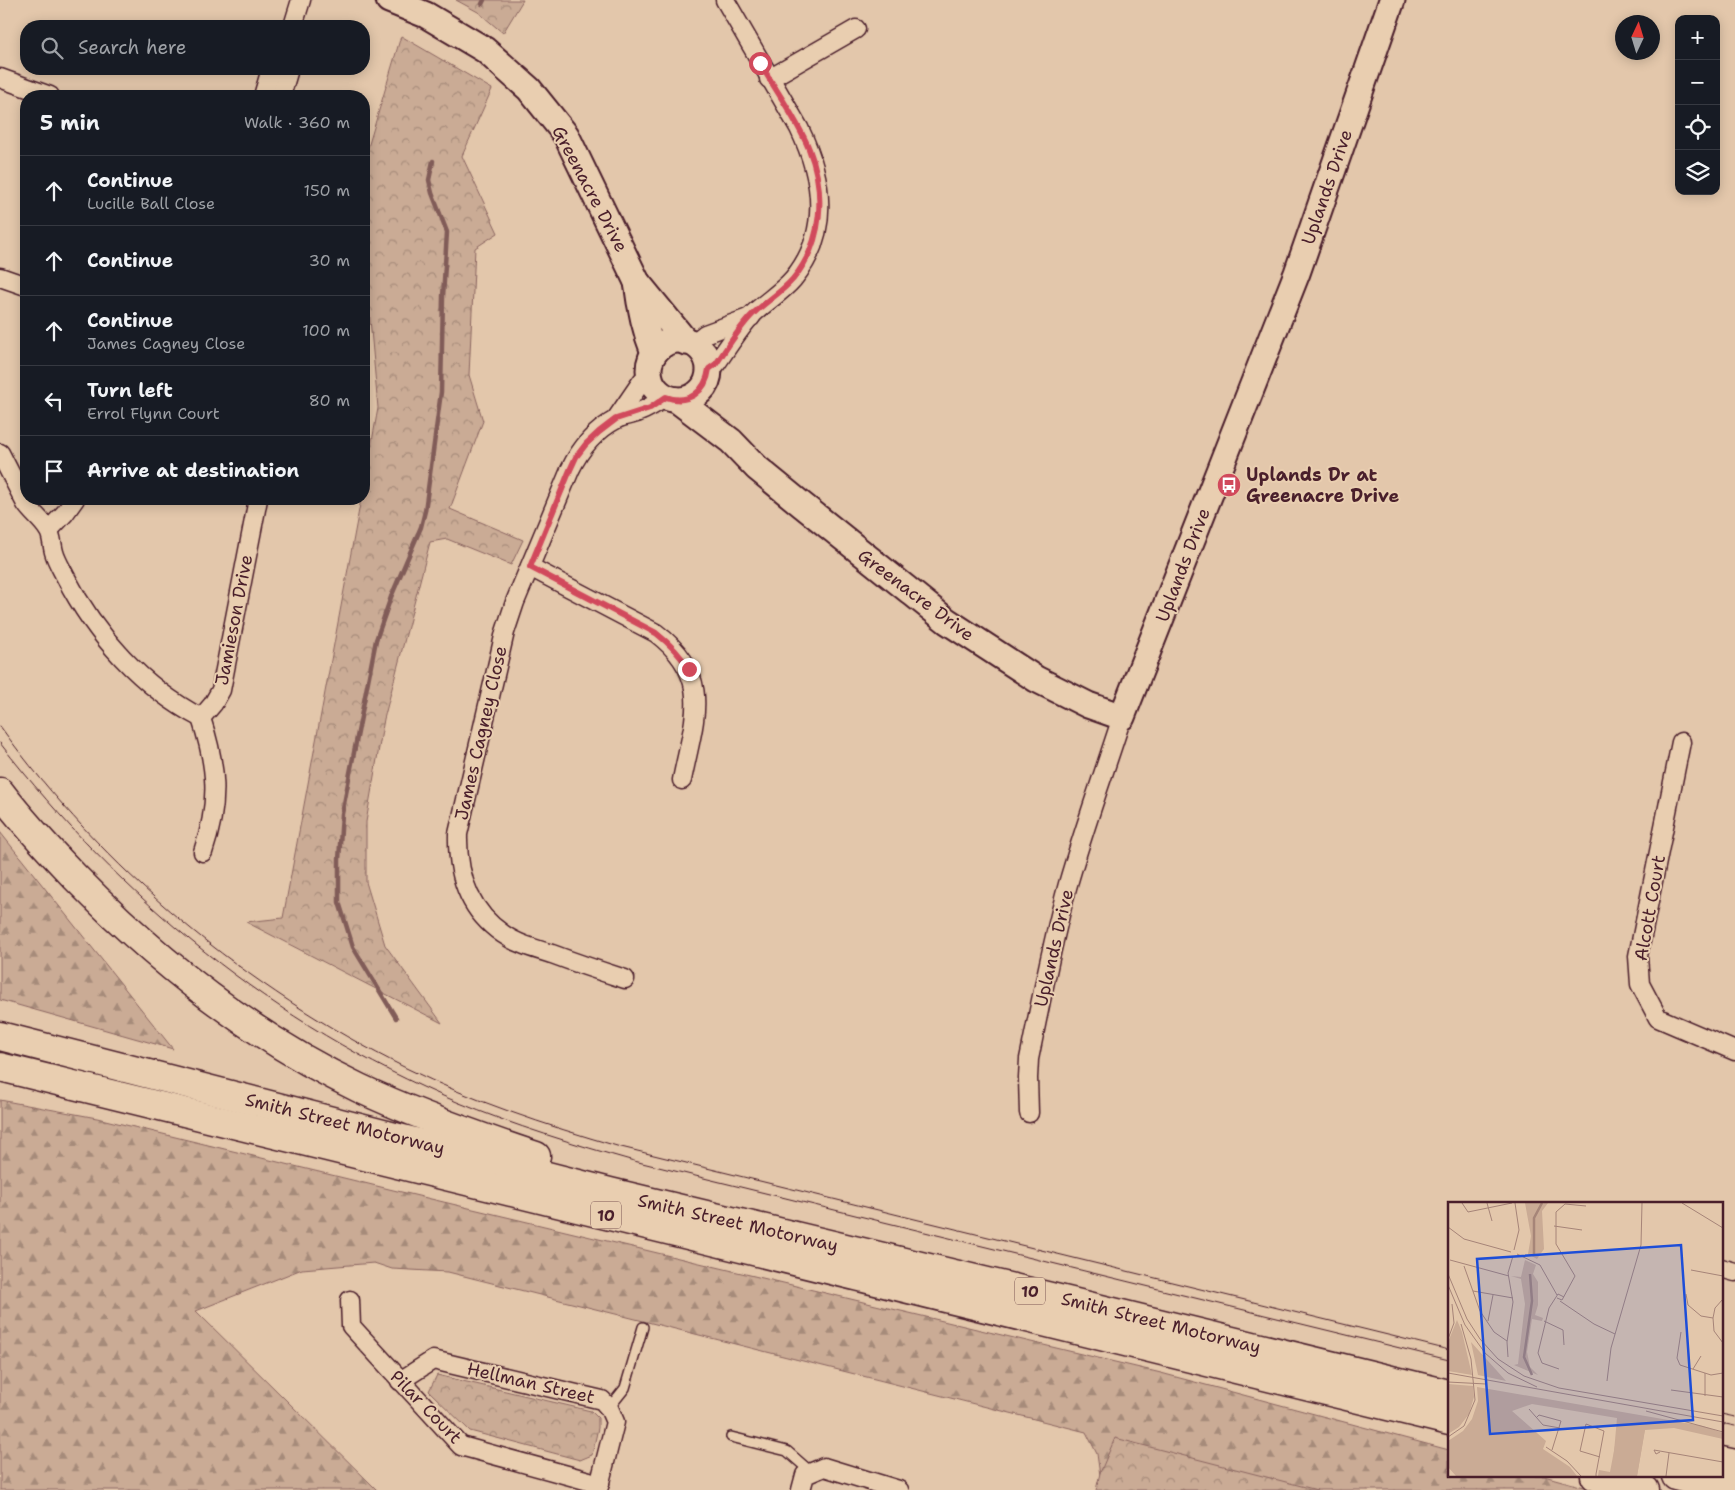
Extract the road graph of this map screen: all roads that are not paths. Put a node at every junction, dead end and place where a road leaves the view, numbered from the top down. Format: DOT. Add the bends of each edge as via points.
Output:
graph roads {
  1 [pos="301,0"];
  2 [pos="389,0"];
  3 [pos="725,0"];
  4 [pos="1392,0"];
  5 [pos="295,20"];
  6 [pos="856,29"];
  7 [pos="269,75"];
  8 [pos="287,75"];
  9 [pos="0,78"];
  10 [pos="769,79"];
  11 [pos="33,90"];
  12 [pos="265,90"];
  13 [pos="283,90"];
  14 [pos="0,277"];
  15 [pos="637,282"];
  16 [pos="20,284"];
  17 [pos="751,317"];
  18 [pos="690,343"];
  19 [pos="652,364"];
  20 [pos="706,378"];
  21 [pos="672,399"];
  22 [pos="616,419"];
  23 [pos="731,441"];
  24 [pos="0,453"];
  25 [pos="20,492"];
  26 [pos="27,505"];
  27 [pos="70,505"];
  28 [pos="257,505"];
  29 [pos="49,530"];
  30 [pos="530,567"];
  31 [pos="1122,717"];
  32 [pos="200,718"];
  33 [pos="1681,742"];
  34 [pos="682,780"];
  35 [pos="0,792"];
  36 [pos="203,852"];
  37 [pos="624,979"];
  38 [pos="0,1036"];
  39 [pos="1735,1051"];
  40 [pos="0,1067"];
  41 [pos="1029,1113"];
  42 [pos="610,1192"];
  43 [pos="1722,1268"];
  44 [pos="1735,1272"];
  45 [pos="350,1300"];
  46 [pos="643,1328"];
  47 [pos="400,1381"];
  48 [pos="1336,1393"];
  49 [pos="1448,1394"];
  50 [pos="609,1408"];
  51 [pos="1448,1421"];
  52 [pos="1448,1436"];
  53 [pos="731,1437"];
  54 [pos="1722,1461"];
  55 [pos="1735,1464"];
  56 [pos="811,1472"];
  57 [pos="1602,1478"];
  58 [pos="1684,1478"];
  59 [pos="599,1487"];
  60 [pos="801,1490"];
  61 [pos="899,1490"];
  62 [pos="1645,1490"];
  63 [pos="1732,1490"];
  1 -- 5 [label="street"];
  2 -- 15 [label="street, Greenacre Drive" via="434,20 485,50 529,89 566,135"];
  3 -- 10 [label="street"];
  4 -- 31 [label="street, Uplands Drive" via="1297,273"];
  6 -- 10 [label="street"];
  7 -- 12 [label="street"];
  8 -- 13 [label="street"];
  9 -- 11 [label="street"];
  10 -- 17 [label="street" via="809,149 820,203 814,241 806,260 779,294"];
  14 -- 16 [label="street"];
  15 -- 18 [label="street, Greenacre Drive"];
  15 -- 19 [label="street, Greenacre Drive"];
  17 -- 18 [label="street"];
  17 -- 20 [label="street"];
  18 -- 19 [label="street" via="668,342 661,347"];
  18 -- 20 [label="street" via="704,355"];
  19 -- 21 [label="street" via="652,384 658,392"];
  19 -- 22 [label="street, James Cagney Close"];
  20 -- 21 [label="street" via="692,397"];
  20 -- 23 [label="street, Greenacre Drive" via="709,402"];
  21 -- 22 [label="street, James Cagney Close"];
  21 -- 23 [label="street, Greenacre Drive"];
  22 -- 30 [label="street, James Cagney Close" via="586,444 576,457"];
  23 -- 31 [label="street, Greenacre Drive" via="757,468 947,621 1036,679"];
  24 -- 25 [label="street"];
  26 -- 29 [label="street"];
  27 -- 29 [label="street"];
  28 -- 32 [label="street, Jamieson Drive" via="221,690"];
  29 -- 32 [label="street" via="62,571 96,627 140,676"];
  30 -- 34 [label="street" via="656,633 681,655 691,676 696,698"];
  30 -- 37 [label="street, James Cagney Close" via="505,632 461,818 460,870 475,905 503,934 521,944"];
  31 -- 41 [label="street, Uplands Drive" via="1083,832 1054,940 1029,1059"];
  32 -- 36 [label="street" via="211,751 215,790 212,823"];
  33 -- 39 [label="street, Alcott Court" via="1638,956 1640,984 1658,1018"];
  35 -- 42 [label="highway" via="54,855 106,908 192,984 248,1024 358,1088 445,1125 568,1166"];
  38 -- 42 [label="highway, Smith Street Motorway / 10"];
  40 -- 48 [label="highway, Smith Street Motorway / 10"];
  42 -- 49 [label="highway, Smith Street Motorway / 10"];
  43 -- 44 [label="street"];
  45 -- 47 [label="street, Pilar Court" via="351,1326"];
  46 -- 50 [label="lane" via="625,1388"];
  47 -- 50 [label="street, Hellman Street" via="433,1360 602,1400"];
  47 -- 59 [label="street, Pilar Court" via="460,1446"];
  48 -- 51 [label="highway, Smith Street Motorway / 10"];
  48 -- 52 [label="highway" via="1384,1418"];
  50 -- 59 [label="street, Hellman Street" via="615,1422"];
  53 -- 56 [label="lane" via="787,1451"];
  54 -- 55 [label="highway"];
  56 -- 60 [label="street" via="805,1475"];
  56 -- 61 [label="street" via="824,1467"];
  57 -- 62 [label="highway"];
  58 -- 63 [label="highway"];
}
